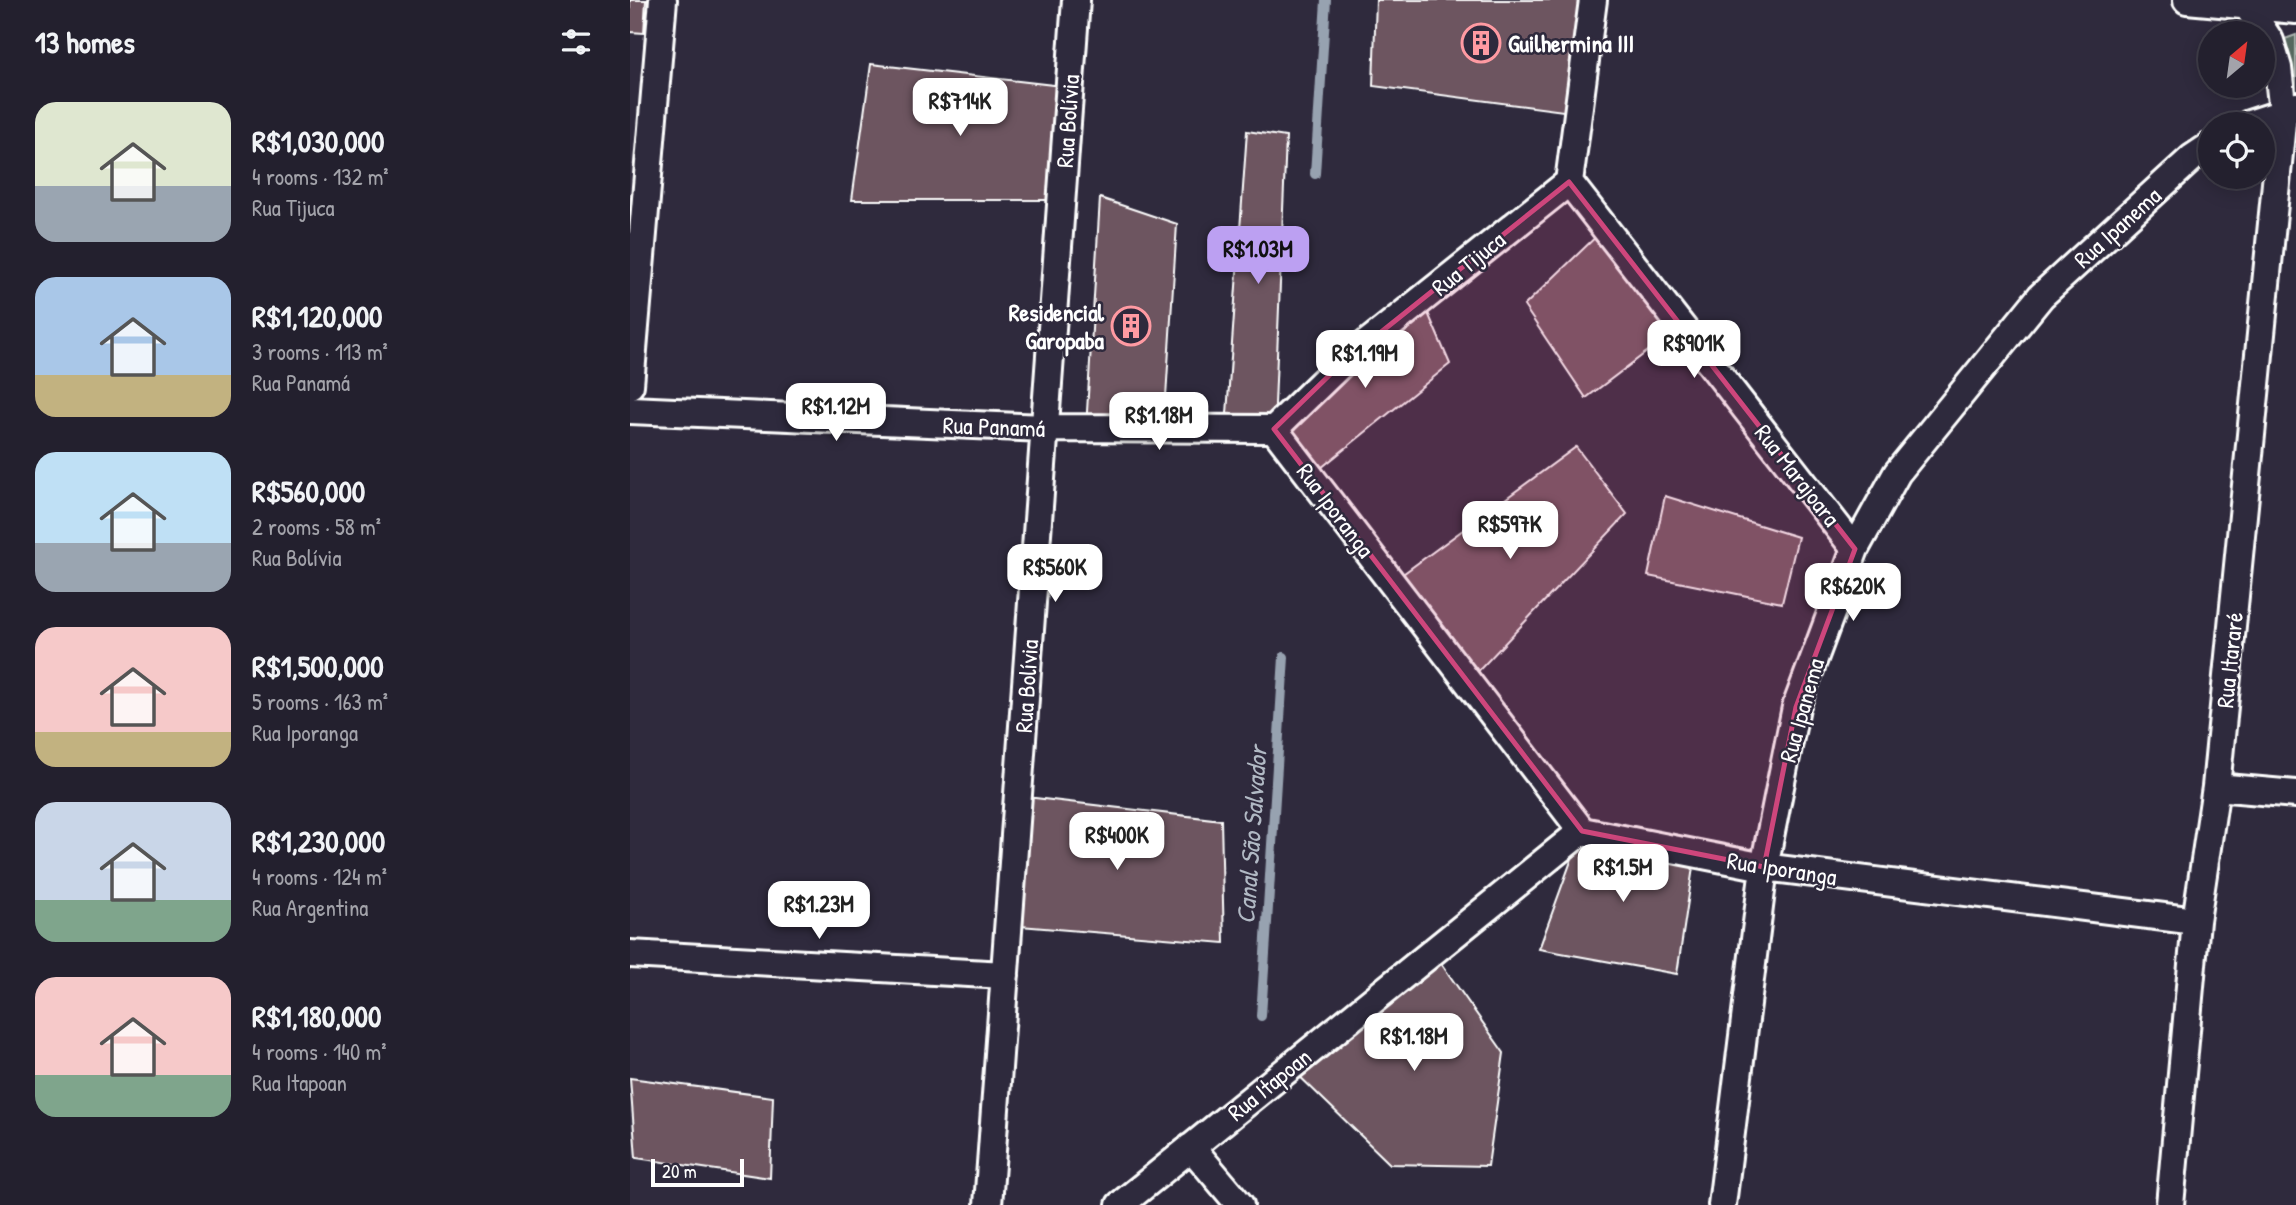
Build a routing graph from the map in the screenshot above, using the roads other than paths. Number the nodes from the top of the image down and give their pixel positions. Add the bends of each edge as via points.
1 (663, 0) edge
2 (1076, 0) edge
3 (1592, 0) edge
4 (2187, 0) edge
5 (2248, 7) junction
6 (2296, 10) edge
7 (2290, 109) edge
8 (2198, 154) edge
9 (1569, 182) junction
10 (630, 385) edge
11 (630, 410) edge
12 (1045, 429) junction
13 (1274, 429) junction
14 (1855, 549) junction
15 (2216, 787) junction
16 (2296, 794) edge
17 (1582, 831) junction
18 (1764, 867) junction
19 (2196, 921) junction
20 (630, 954) edge
21 (1005, 975) junction
22 (1191, 1147) junction
23 (988, 1205) edge
24 (1120, 1205) edge
25 (1240, 1205) edge
26 (1722, 1205) edge
27 (2170, 1205) edge

1 - 10 street
2 - 12 street, Rua Bolívia
3 - 9 street
4 - 5 street
5 - 6 street
5 - 7 street, Rua Itararé via 2270,41
7 - 15 street, Rua Itararé
8 - 14 street, Rua Ipanema via 2041,296 1897,473
9 - 13 street, Rua Tijuca via 1341,364
9 - 14 street, Rua Marajoara
11 - 12 street, Rua Panamá
12 - 13 street, Rua Panamá
12 - 21 street, Rua Bolívia
13 - 17 street, Rua Iporanga
14 - 18 street, Rua Ipanema via 1796,707
15 - 16 street
15 - 19 street, Rua Itararé
17 - 18 street, Rua Iporanga
17 - 22 street, Rua Itapoan
18 - 19 street, Rua Iporanga
18 - 26 street, Rua Ipanema
19 - 27 street, Rua Itararé
20 - 21 street
21 - 23 street, Rua Bolívia
22 - 24 street, Rua Itapoan
22 - 25 street

